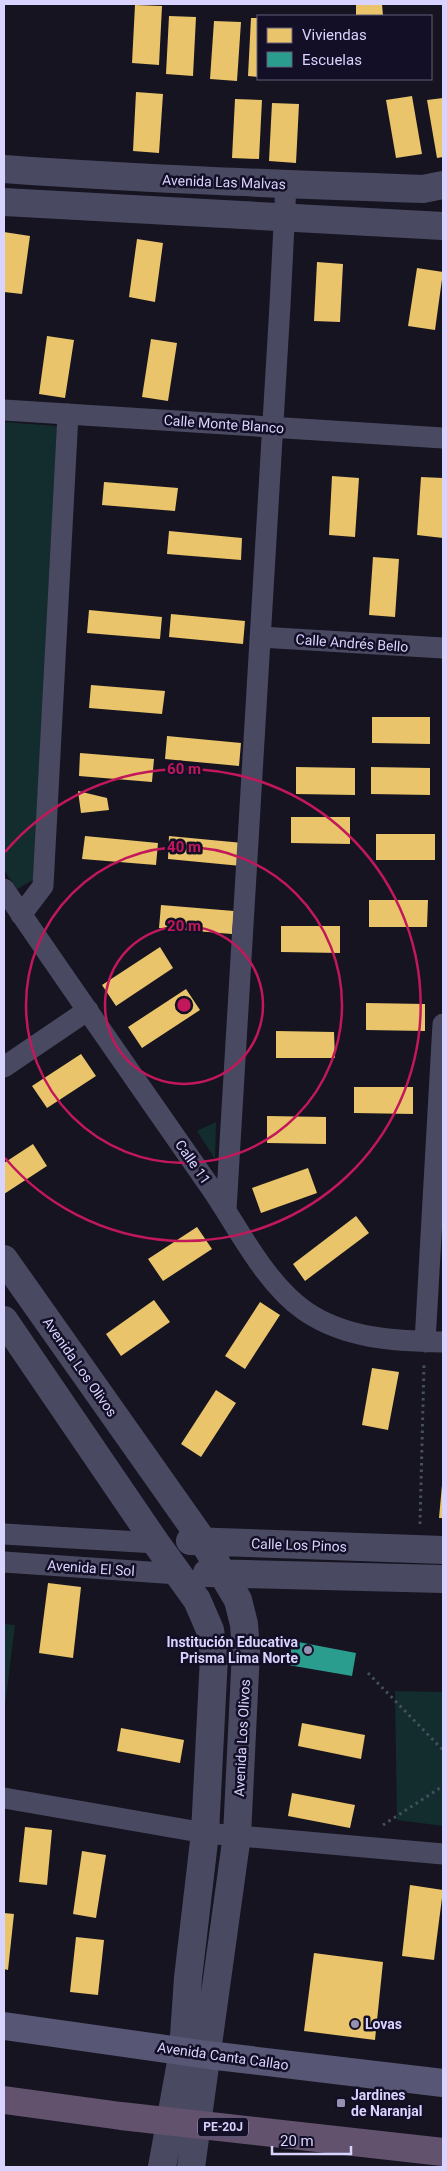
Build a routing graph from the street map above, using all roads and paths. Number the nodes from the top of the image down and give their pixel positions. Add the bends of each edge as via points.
1 (4, 169) edge
2 (286, 185) junction
3 (443, 185) edge
4 (4, 202) edge
5 (284, 218) junction
6 (443, 226) edge
7 (4, 410) edge
8 (68, 414) junction
9 (272, 427) junction
10 (443, 438) edge
11 (260, 637) junction
12 (443, 648) edge
13 (4, 889) edge
14 (21, 915) junction
15 (88, 1010) junction
16 (443, 1024) edge
17 (4, 1067) edge
18 (440, 1127) edge
19 (226, 1210) junction
20 (4, 1259) edge
21 (4, 1320) edge
22 (434, 1342) edge
23 (4, 1534) edge
24 (203, 1541) junction
25 (156, 1543) junction
26 (431, 1550) edge
27 (4, 1562) edge
28 (222, 1572) junction
29 (178, 1574) junction
30 (443, 1579) edge
31 (368, 1674) dead end
32 (443, 1750) edge
33 (443, 1786) edge
34 (4, 1798) edge
35 (205, 1833) junction
36 (237, 1835) junction
37 (351, 1845) junction
38 (443, 1854) edge
39 (4, 2026) edge
40 (196, 2053) junction
41 (443, 2083) edge
42 (4, 2100) edge
43 (169, 2121) junction
44 (197, 2124) junction
45 (443, 2152) edge
46 (162, 2167) edge
47 (191, 2167) edge

1 - 2 street, Avenida Las Malvas
2 - 3 street, Avenida Las Malvas via 423,188
2 - 5 street
4 - 5 street
5 - 6 street
5 - 9 street
7 - 8 street, Calle Monte Blanco
8 - 9 street, Calle Monte Blanco
8 - 14 street via 43,886
9 - 10 street, Calle Monte Blanco
9 - 11 street
11 - 12 street, Calle Andrés Bello
11 - 19 street
13 - 14 street, Calle 11
14 - 15 street, Calle 11
15 - 17 street
15 - 19 street, Calle 11
16 - 18 street
18 - 22 street
19 - 22 street, Calle 11 via 286,1297 306,1312 364,1337
20 - 24 street, Avenida Los Olivos
21 - 25 street, Avenida Los Olivos
22 - 26 path
23 - 25 street, Avenida El Sol
24 - 25 street, Calle Los Pinos
24 - 26 street, Calle Los Pinos
24 - 28 street, Avenida Los Olivos
25 - 29 street, Avenida Los Olivos
27 - 29 street, Avenida El Sol
28 - 29 street
28 - 30 street
28 - 36 street, Avenida Los Olivos via 238,1600 246,1652
29 - 35 street, Avenida Los Olivos via 197,1600 210,1630 214,1656
31 - 32 path
33 - 37 path
34 - 35 street
35 - 36 street
35 - 40 street, Avenida Los Olivos via 188,1978
36 - 37 street
36 - 40 street, Avenida Los Olivos
37 - 38 street
39 - 40 main road, Avenida Canta Callao
40 - 41 main road, Avenida Canta Callao
40 - 43 street, Avenida Los Olivos
40 - 44 street, Avenida Los Olivos
42 - 43 highway, PE-20J
43 - 44 highway, PE-20J
43 - 46 street, Avenida Los Olivos
44 - 45 highway, PE-20J
44 - 47 street, Avenida Los Olivos

